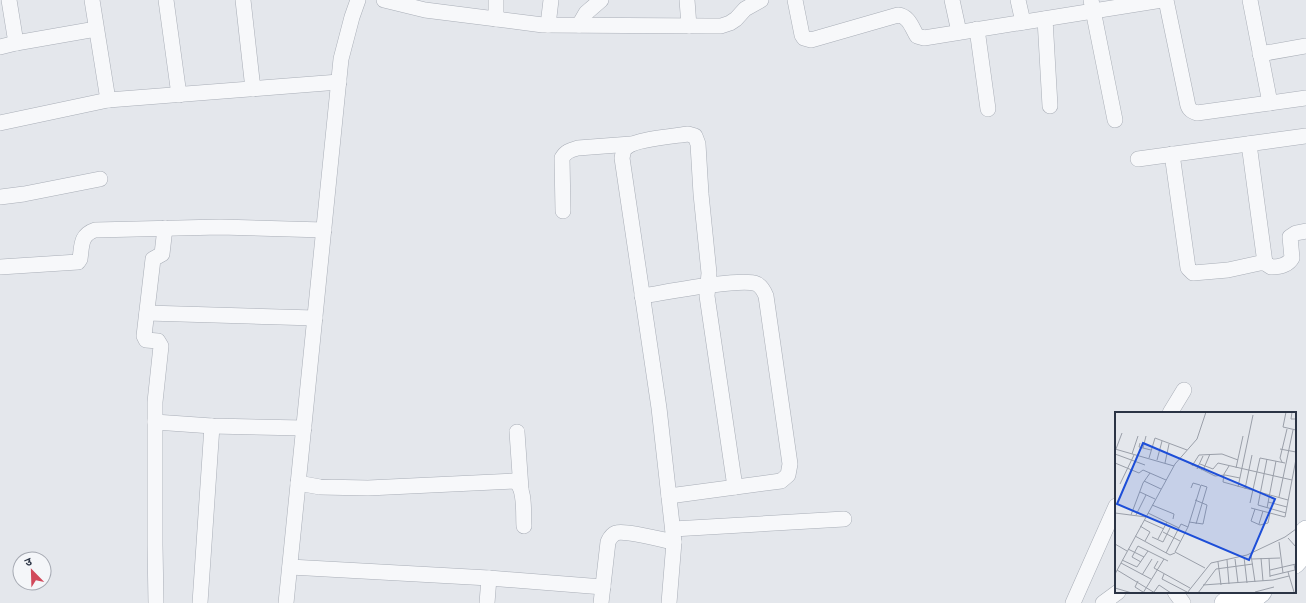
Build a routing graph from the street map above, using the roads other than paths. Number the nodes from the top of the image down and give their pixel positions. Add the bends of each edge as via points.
1 (9, 0) edge
2 (92, 0) edge
3 (166, 0) edge
4 (243, 0) edge
5 (358, 0) edge
6 (384, 0) edge
7 (496, 0) edge
8 (550, 0) edge
9 (601, 0) edge
10 (687, 0) edge
11 (735, 0) edge
12 (761, 0) edge
13 (795, 0) edge
14 (952, 0) edge
15 (1018, 0) edge
16 (1162, 0) edge
17 (1166, 0) edge
18 (1250, 0) edge
19 (1093, 5) edge
20 (496, 19) junction
21 (736, 19) junction
22 (1045, 19) junction
23 (1023, 22) junction
24 (548, 25) junction
25 (579, 25) junction
26 (689, 26) junction
27 (96, 29) junction
28 (977, 30) junction
29 (959, 32) junction
30 (16, 43) junction
31 (1306, 46) edge
32 (0, 47) edge
33 (1260, 54) junction
34 (339, 82) junction
35 (253, 89) junction
36 (179, 95) junction
37 (1306, 98) edge
38 (108, 100) junction
39 (1270, 103) junction
40 (1050, 106) dead end
41 (988, 109) dead end
42 (1115, 120) dead end
43 (0, 123) edge
44 (1306, 136) edge
45 (631, 144) junction
46 (1249, 144) junction
47 (1172, 154) junction
48 (1138, 159) dead end
49 (100, 179) dead end
50 (0, 197) edge
51 (563, 211) dead end
52 (165, 228) junction
53 (324, 230) junction
54 (1306, 231) edge
55 (1265, 263) junction
56 (0, 267) edge
57 (708, 286) junction
58 (642, 296) junction
59 (147, 313) junction
60 (315, 318) junction
61 (1184, 390) dead end
62 (1171, 412) edge
63 (155, 422) junction
64 (212, 426) junction
65 (304, 428) junction
66 (517, 432) dead end
67 (298, 483) junction
68 (735, 487) junction
69 (521, 489) junction
70 (669, 496) junction
71 (1115, 508) edge
72 (844, 519) dead end
73 (524, 526) dead end
74 (1306, 530) edge
75 (673, 535) junction
76 (1296, 540) edge
77 (1306, 552) edge
78 (1296, 563) edge
79 (290, 567) junction
80 (489, 578) junction
81 (603, 587) junction
82 (1117, 593) edge
83 (1176, 593) edge
84 (1253, 597) edge
85 (156, 603) edge
86 (200, 603) edge
87 (286, 603) edge
88 (487, 603) edge
89 (602, 603) edge
90 (669, 603) edge
91 (1073, 603) edge
92 (1103, 603) edge
93 (1183, 603) edge
94 (1224, 603) edge

1 - 30 street
2 - 27 street
3 - 36 street
4 - 35 street
5 - 34 street via 341,59
6 - 20 street via 425,10
7 - 20 street
8 - 24 street
9 - 25 street via 586,13
10 - 26 street
11 - 21 street
12 - 21 street via 744,9
13 - 29 street via 802,35 808,39 815,40 898,15 908,19 920,38
14 - 29 street
15 - 23 street
16 - 19 street
17 - 39 street via 1190,110 1197,113
18 - 33 street
19 - 22 street
19 - 42 street
20 - 24 street
21 - 26 street via 726,25
22 - 23 street
22 - 40 street
23 - 28 street
24 - 25 street
25 - 26 street
27 - 30 street
27 - 38 street
28 - 29 street
28 - 41 street
30 - 32 street
31 - 33 street
33 - 39 street
34 - 35 street
34 - 53 street
35 - 36 street
36 - 38 street
37 - 39 street
38 - 43 street
44 - 46 street
45 - 51 street via 578,148 564,154
45 - 57 street via 688,134 692,134 697,140
45 - 58 street via 624,150 622,158
46 - 47 street
46 - 55 street
47 - 48 street
47 - 55 street via 1189,270 1193,273 1228,270
49 - 50 street
52 - 53 street
52 - 56 street via 95,230 84,237 78,262
52 - 59 street via 162,254 153,259
53 - 60 street
54 - 55 street via 1290,237 1292,258 1289,263 1273,267
57 - 58 street
57 - 68 street via 707,296
57 - 68 street via 749,282 758,285 766,296 790,464 788,475 781,481
58 - 70 street
59 - 60 street
59 - 63 street via 144,339 158,341 161,346
60 - 65 street
61 - 62 street
63 - 64 street
63 - 85 street
64 - 65 street
64 - 86 street
65 - 67 street
66 - 69 street
67 - 69 street via 320,487 368,488 508,481 517,482
67 - 79 street
68 - 70 street
69 - 73 street
70 - 75 street
71 - 91 street
72 - 75 street
74 - 76 main road
75 - 81 street via 615,533 608,542
75 - 90 street
77 - 78 main road
79 - 80 street
79 - 87 street
80 - 81 street
80 - 88 street
81 - 89 street
82 - 92 street
83 - 93 street
84 - 94 main road

